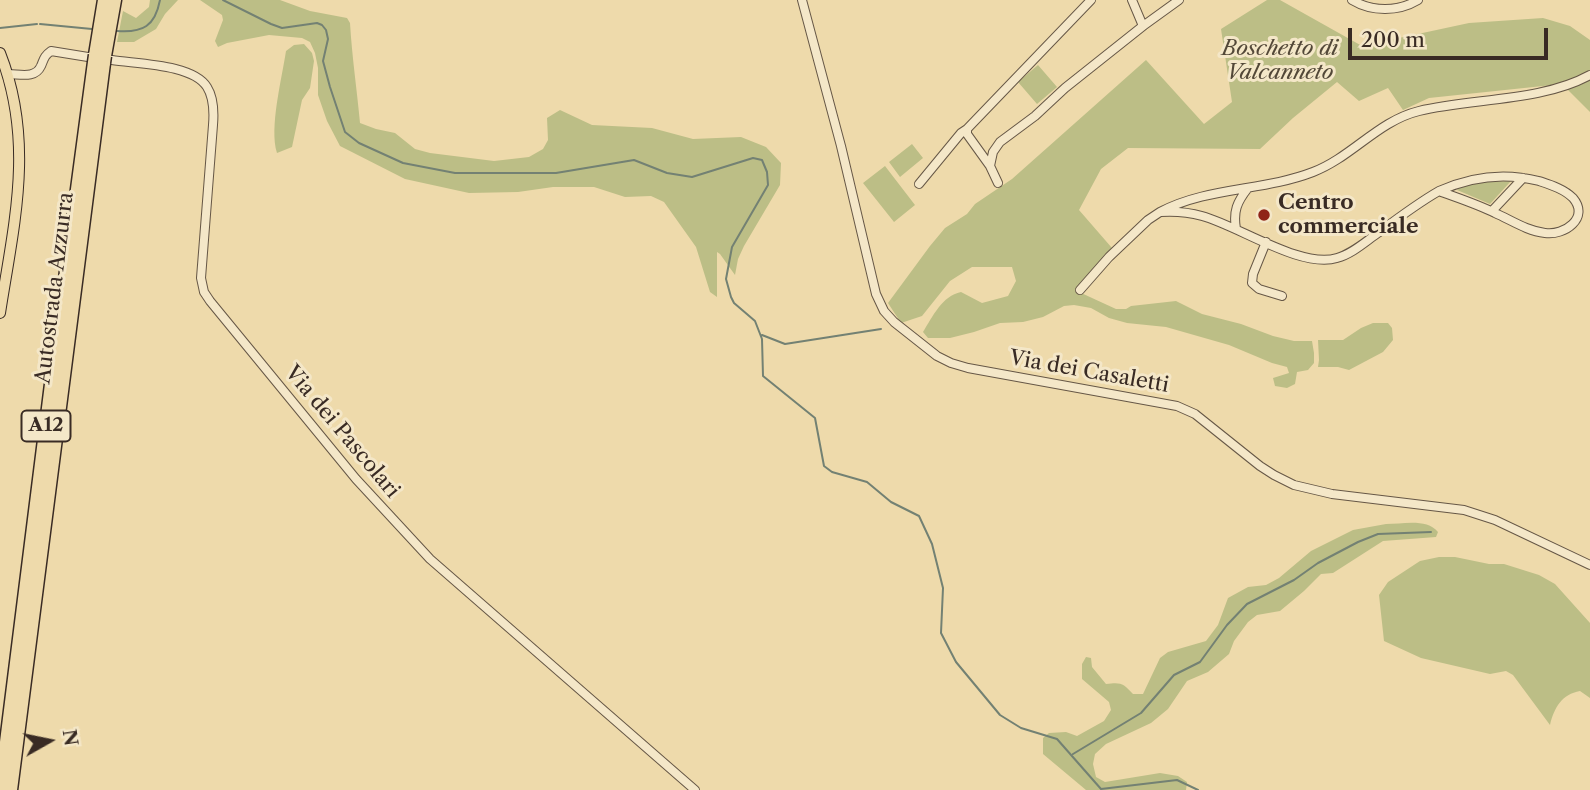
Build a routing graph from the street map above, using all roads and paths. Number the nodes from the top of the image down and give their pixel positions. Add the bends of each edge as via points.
1 (802, 0) edge
2 (1091, 0) edge
3 (1132, 0) edge
4 (1179, 0) edge
5 (1352, 0) edge
6 (1418, 0) edge
7 (109, 4) edge
8 (1143, 26) junction
9 (0, 53) edge
10 (100, 57) junction
11 (8, 74) junction
12 (1590, 75) edge
13 (967, 129) junction
14 (990, 166) junction
15 (1523, 178) junction
16 (998, 183) dead end
17 (919, 184) dead end
18 (1248, 188) junction
19 (1439, 191) junction
20 (1492, 211) junction
21 (1160, 212) junction
22 (1236, 229) junction
23 (1266, 242) junction
24 (1080, 290) dead end
25 (1282, 296) dead end
26 (0, 313) edge
27 (1590, 565) edge
28 (0, 790) edge
29 (10, 790) edge
30 (695, 790) edge

1 - 27 street, Via dei Casaletti via 876,294 890,319 933,353 968,368 1177,406 1294,485 1479,513
2 - 13 street
3 - 8 street
4 - 8 street
5 - 6 street via 1378,9 1403,7
7 - 10 highway, Autostrada Azzurra / A12
8 - 14 street via 1003,139
9 - 11 main road
10 - 11 street, Via dei Pascolari via 51,51 36,73
10 - 28 highway, Autostrada Azzurra / A12 via 52,376
10 - 29 highway, Autostrada Azzurra / A12
10 - 30 street, Via dei Pascolari via 184,71 209,89 214,125 201,281 209,301 356,479 430,559
11 - 26 main road via 20,167
12 - 18 street via 1542,91 1412,113 1321,169
13 - 14 street
13 - 17 street
14 - 16 street
15 - 19 street via 1482,177
15 - 20 street
15 - 20 street via 1552,185 1571,197 1578,210 1573,225 1560,233 1546,233
18 - 21 street via 1198,197
18 - 22 street via 1235,207
19 - 20 street
19 - 23 street via 1336,258 1306,259
21 - 22 street via 1195,214
21 - 24 street
22 - 23 street
23 - 25 street via 1252,283

